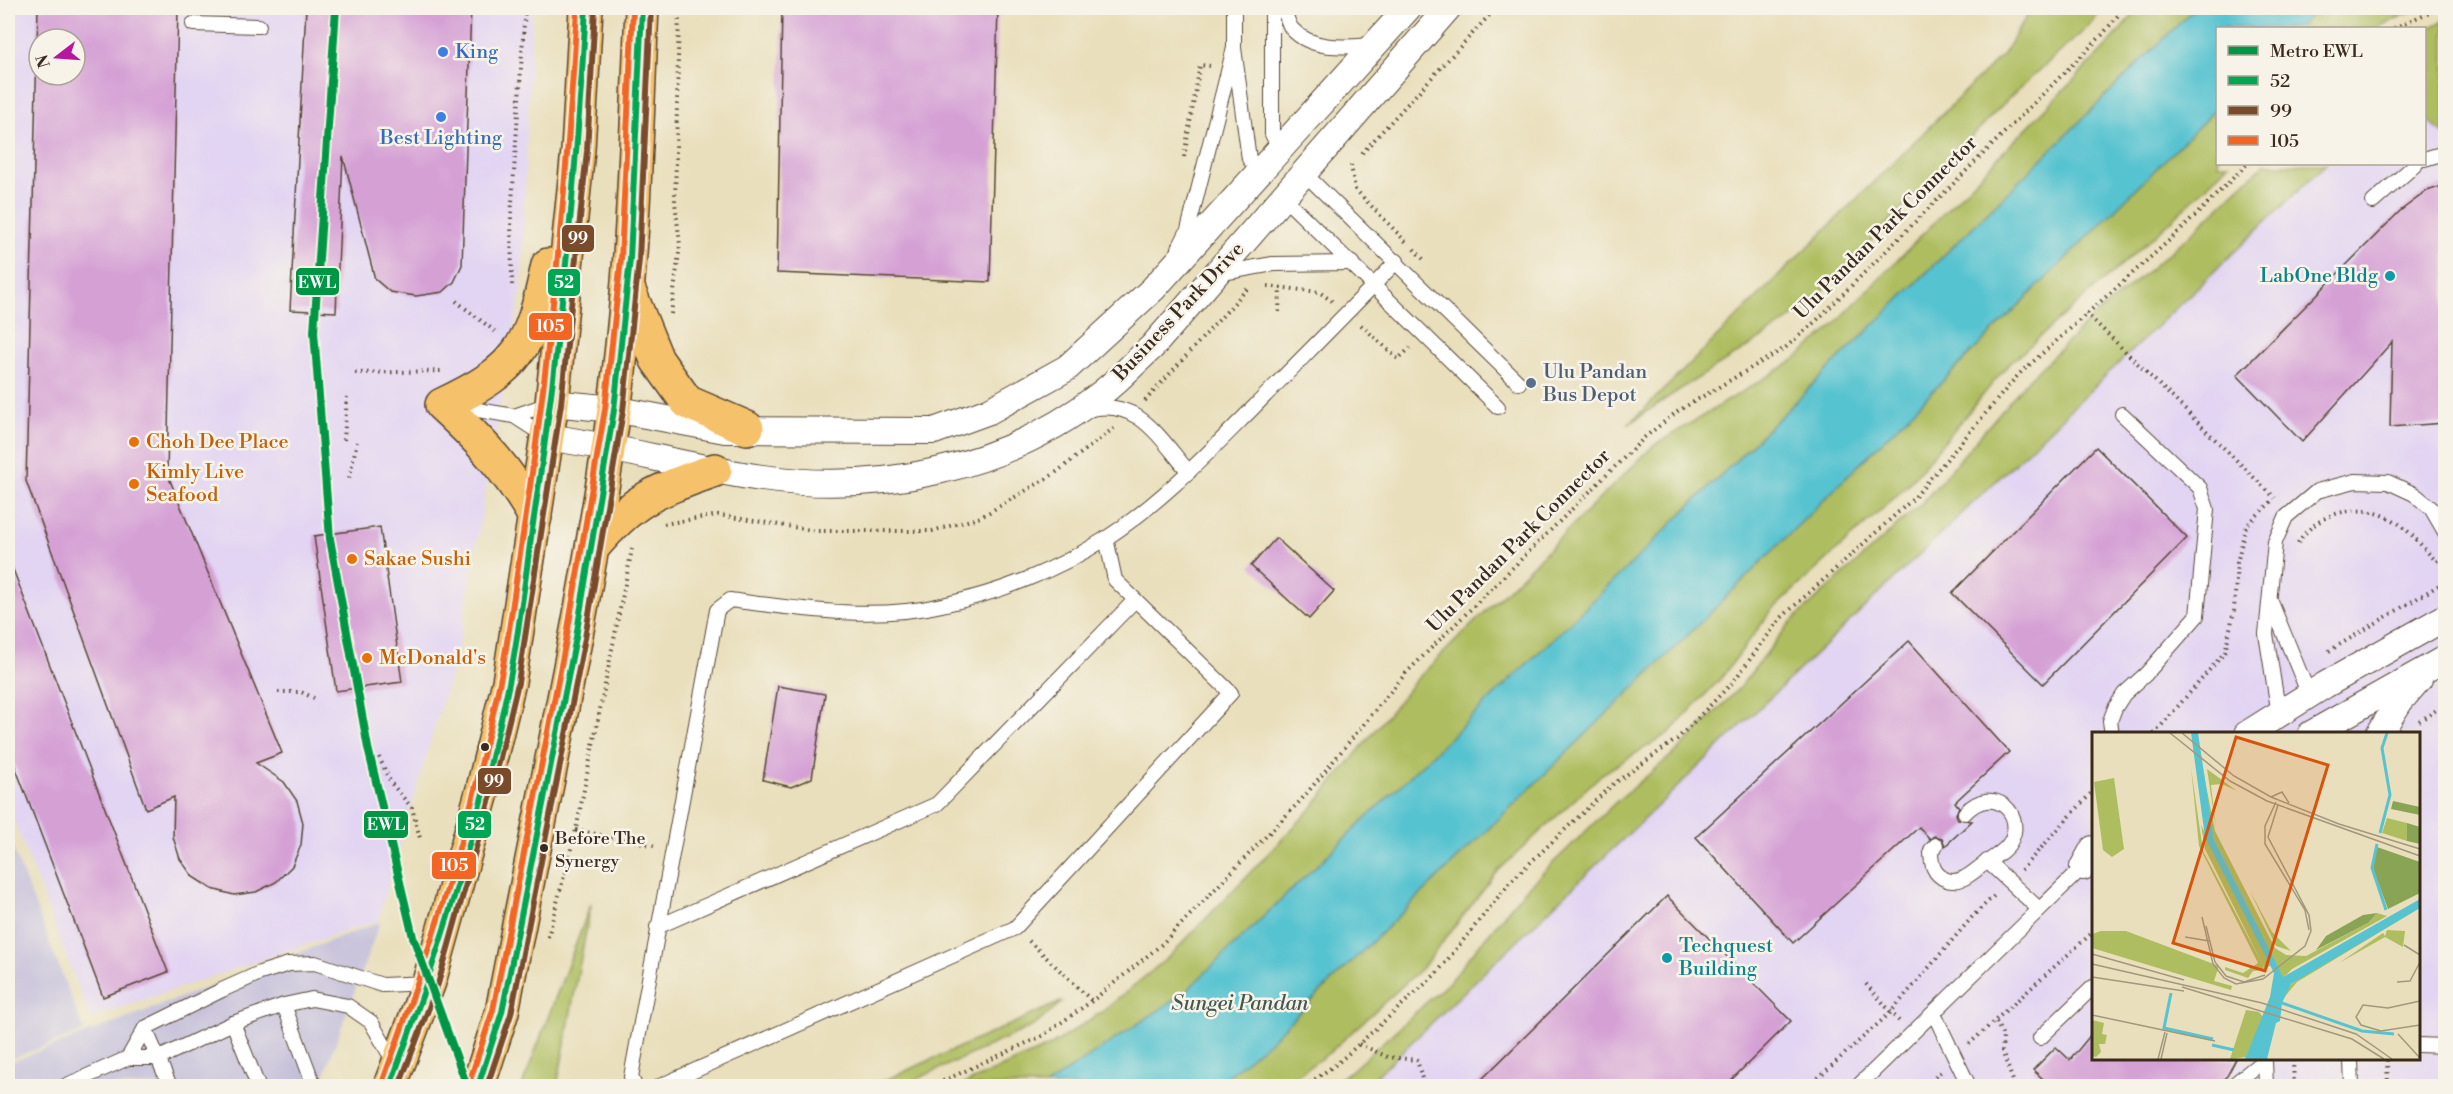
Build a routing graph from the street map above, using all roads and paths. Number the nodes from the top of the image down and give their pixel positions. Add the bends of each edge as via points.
1 (525, 8) edge
2 (586, 8) edge
3 (642, 8) edge
4 (679, 8) edge
5 (1234, 8) edge
6 (1272, 8) edge
7 (1283, 8) edge
8 (1408, 8) edge
9 (1448, 8) edge
10 (1496, 8) edge
11 (2124, 8) edge
12 (2438, 8) edge
13 (193, 24) dead end
14 (259, 26) dead end
15 (2396, 27) edge
16 (1375, 45) junction
17 (1234, 48) junction
18 (1229, 67) junction
19 (578, 150) junction
20 (1280, 150) junction
21 (1362, 153) dead end
22 (2426, 158) edge
23 (2445, 158) edge
24 (1184, 162) dead end
25 (1351, 165) dead end
26 (2246, 165) edge
27 (2415, 165) edge
28 (1261, 171) junction
29 (1304, 173) junction
30 (1283, 197) junction
31 (2373, 202) dead end
32 (1397, 261) junction
33 (1352, 263) junction
34 (1428, 264) dead end
35 (1216, 274) junction
36 (1164, 277) junction
37 (1264, 285) dead end
38 (627, 286) junction
39 (1373, 286) junction
40 (1250, 287) dead end
41 (1280, 287) junction
42 (512, 294) dead end
43 (456, 301) dead end
44 (1279, 312) dead end
45 (1347, 312) junction
46 (2086, 313) junction
47 (671, 322) dead end
48 (499, 334) dead end
49 (1423, 335) junction
50 (442, 371) dead end
51 (355, 373) dead end
52 (1519, 383) dead end
53 (347, 397) dead end
54 (552, 403) junction
55 (442, 405) junction
56 (1498, 407) dead end
57 (614, 409) junction
58 (1134, 413) junction
59 (1072, 414) junction
60 (2122, 414) dead end
61 (514, 416) junction
62 (747, 428) junction
63 (547, 437) junction
64 (344, 440) dead end
65 (357, 442) dead end
66 (608, 446) junction
67 (715, 470) junction
68 (1189, 472) junction
69 (349, 478) dead end
70 (2275, 498) dead end
71 (535, 517) junction
72 (2442, 520) edge
73 (660, 525) dead end
74 (2445, 534) edge
75 (1106, 538) junction
76 (633, 542) dead end
77 (593, 547) junction
78 (2294, 549) dead end
79 (2445, 555) edge
80 (2445, 581) edge
81 (1135, 600) junction
82 (2270, 600) junction
83 (2445, 616) edge
84 (2323, 654) dead end
85 (2438, 663) edge
86 (278, 692) dead end
87 (2309, 695) junction
88 (314, 698) dead end
89 (2445, 704) edge
90 (2416, 723) dead end
91 (2282, 724) edge
92 (2112, 732) edge
93 (2254, 732) edge
94 (2318, 732) edge
95 (2380, 732) edge
96 (379, 757) dead end
97 (2092, 792) edge
98 (1965, 813) dead end
99 (576, 830) junction
100 (420, 838) dead end
101 (1936, 845) dead end
102 (672, 849) junction
103 (2090, 860) edge
104 (1987, 861) junction
105 (2008, 883) junction
106 (2039, 909) junction
107 (657, 927) junction
108 (1015, 928) junction
109 (2092, 933) edge
110 (545, 945) dead end
111 (429, 982) junction
112 (1866, 984) dead end
113 (2092, 988) edge
114 (1092, 1001) junction
115 (1883, 1002) dead end
116 (284, 1005) junction
117 (1934, 1014) junction
118 (1996, 1022) junction
119 (233, 1023) junction
120 (145, 1029) junction
121 (2040, 1038) dead end
122 (1359, 1044) junction
123 (2420, 1045) edge
124 (2443, 1046) dead end
125 (1954, 1056) junction
126 (128, 1058) junction
127 (159, 1058) junction
128 (2262, 1061) edge
129 (2264, 1061) edge
130 (2293, 1061) edge
131 (2351, 1061) edge
132 (2387, 1061) edge
133 (394, 1077) edge
134 (65, 1086) edge
135 (170, 1086) edge
136 (258, 1086) edge
137 (314, 1086) edge
138 (478, 1086) edge
139 (635, 1086) edge
140 (660, 1086) edge
141 (932, 1086) edge
142 (1305, 1086) edge
143 (1435, 1086) edge
144 (1809, 1086) edge
145 (1858, 1086) edge
146 (1927, 1086) edge
147 (1969, 1086) edge
148 (2015, 1086) edge
149 (2232, 1086) edge
150 (2266, 1086) edge
151 (2294, 1086) edge
152 (2352, 1086) edge
153 (2388, 1086) edge

1 - 42 path via 511,217
2 - 19 main road
3 - 38 main road
4 - 47 path via 675,202 680,246
5 - 17 lane
6 - 20 lane via 1272,134
7 - 16 lane via 1292,29 1316,44
8 - 16 street, Business Park Drive
9 - 29 street, Business Park Drive
10 - 21 path
11 - 114 path, Ulu Pandan Park Connector via 2102,35 1817,320 1785,348 1678,411 1645,437 1406,673 1302,799 1162,944
12 - 15 path
13 - 14 lane
16 - 20 street, Business Park Drive
17 - 18 lane
17 - 28 lane via 1249,159
18 - 24 path via 1200,65
18 - 36 lane via 1188,230
19 - 54 main road
19 - 55 main road via 531,333 515,359 498,373
20 - 28 street, Business Park Drive
22 - 23 lane via 2441,154
25 - 34 path via 1355,189
26 - 46 path via 2181,230
27 - 31 lane
28 - 36 street, Business Park Drive
29 - 30 street, Business Park Drive
29 - 32 lane
30 - 33 lane
30 - 35 street, Business Park Drive
32 - 39 lane
32 - 52 lane
33 - 35 lane via 1273,264
33 - 39 lane
35 - 59 street, Business Park Drive via 1152,347 1099,396
36 - 62 street, Business Park Drive via 1067,368 989,411 934,431
37 - 41 path
38 - 57 main road
38 - 62 main road via 657,360 687,402
39 - 45 lane
39 - 49 lane
40 - 58 path
41 - 44 path
41 - 45 path via 1319,292
43 - 48 path
45 - 49 path via 1398,360
45 - 68 lane
46 - 70 path
46 - 122 path via 2018,375 1914,498 1780,619 1732,682 1677,739 1612,785 1512,880 1436,974
49 - 56 lane
50 - 51 path
53 - 64 path
54 - 57 street, Business Park Drive
54 - 61 lane, Business Park Drive
54 - 63 main road
55 - 61 lane, Business Park Drive
55 - 71 main road via 488,448 513,479
57 - 62 street, Business Park Drive via 726,430
57 - 66 main road
58 - 59 lane via 1101,406
58 - 68 lane
58 - 73 path via 1054,474 981,516 932,531 817,531 718,515
59 - 67 street, Business Park Drive via 1020,445 967,464 873,482 764,478
60 - 92 lane via 2200,488 2207,509 2197,616 2124,694 2110,722
61 - 63 lane, Business Park Drive
63 - 66 street, Business Park Drive
63 - 71 main road
65 - 69 path
66 - 67 street, Business Park Drive
66 - 77 main road
67 - 77 main road via 662,489 633,505
68 - 75 lane
71 - 111 main road via 509,682
72 - 74 lane
72 - 82 lane via 2414,494 2388,482 2355,481 2317,491 2286,517 2275,542
75 - 81 lane via 1115,580
75 - 102 lane via 1004,588 941,606 877,612 800,609 730,600 717,610
76 - 99 path
77 - 138 main road via 502,1012
78 - 79 path via 2310,527 2336,513 2374,511 2402,526 2436,561
80 - 84 path
81 - 107 lane via 937,804
81 - 108 lane via 1231,693
82 - 87 lane
82 - 91 lane via 2266,634
83 - 87 street
85 - 94 street
85 - 95 street via 2400,700
86 - 88 path via 301,692
87 - 91 street
87 - 94 street
89 - 90 path
91 - 93 street
96 - 100 path via 391,783 412,808
97 - 105 path
98 - 104 lane via 1976,802 1986,799 2003,804 2013,817 2015,828 2009,844
99 - 102 path
99 - 110 path
101 - 104 lane via 1931,850 1931,862 1936,873 1949,881 1965,879
102 - 107 lane
103 - 106 lane
104 - 105 lane
105 - 106 lane
105 - 144 path via 1973,916 1890,1013
106 - 117 lane
107 - 139 lane via 631,1077
108 - 114 path
108 - 140 lane
109 - 118 path
111 - 120 lane via 382,985 315,963 289,964 222,990
111 - 133 main road
112 - 115 path
113 - 121 lane
114 - 141 path, Ulu Pandan Park Connector via 1042,1036
116 - 119 lane
116 - 133 lane via 312,999 348,1006 370,1022
116 - 137 lane
117 - 125 lane
117 - 145 lane
118 - 125 path
118 - 148 path
119 - 127 lane
119 - 136 lane
120 - 126 lane
120 - 127 lane
122 - 142 path
122 - 143 path via 1388,1056 1417,1060 1423,1082
123 - 124 lane
125 - 146 path
125 - 147 lane
126 - 127 lane
126 - 134 lane
127 - 135 lane
128 - 149 lane
129 - 150 lane
130 - 151 path
131 - 152 lane
132 - 153 path

